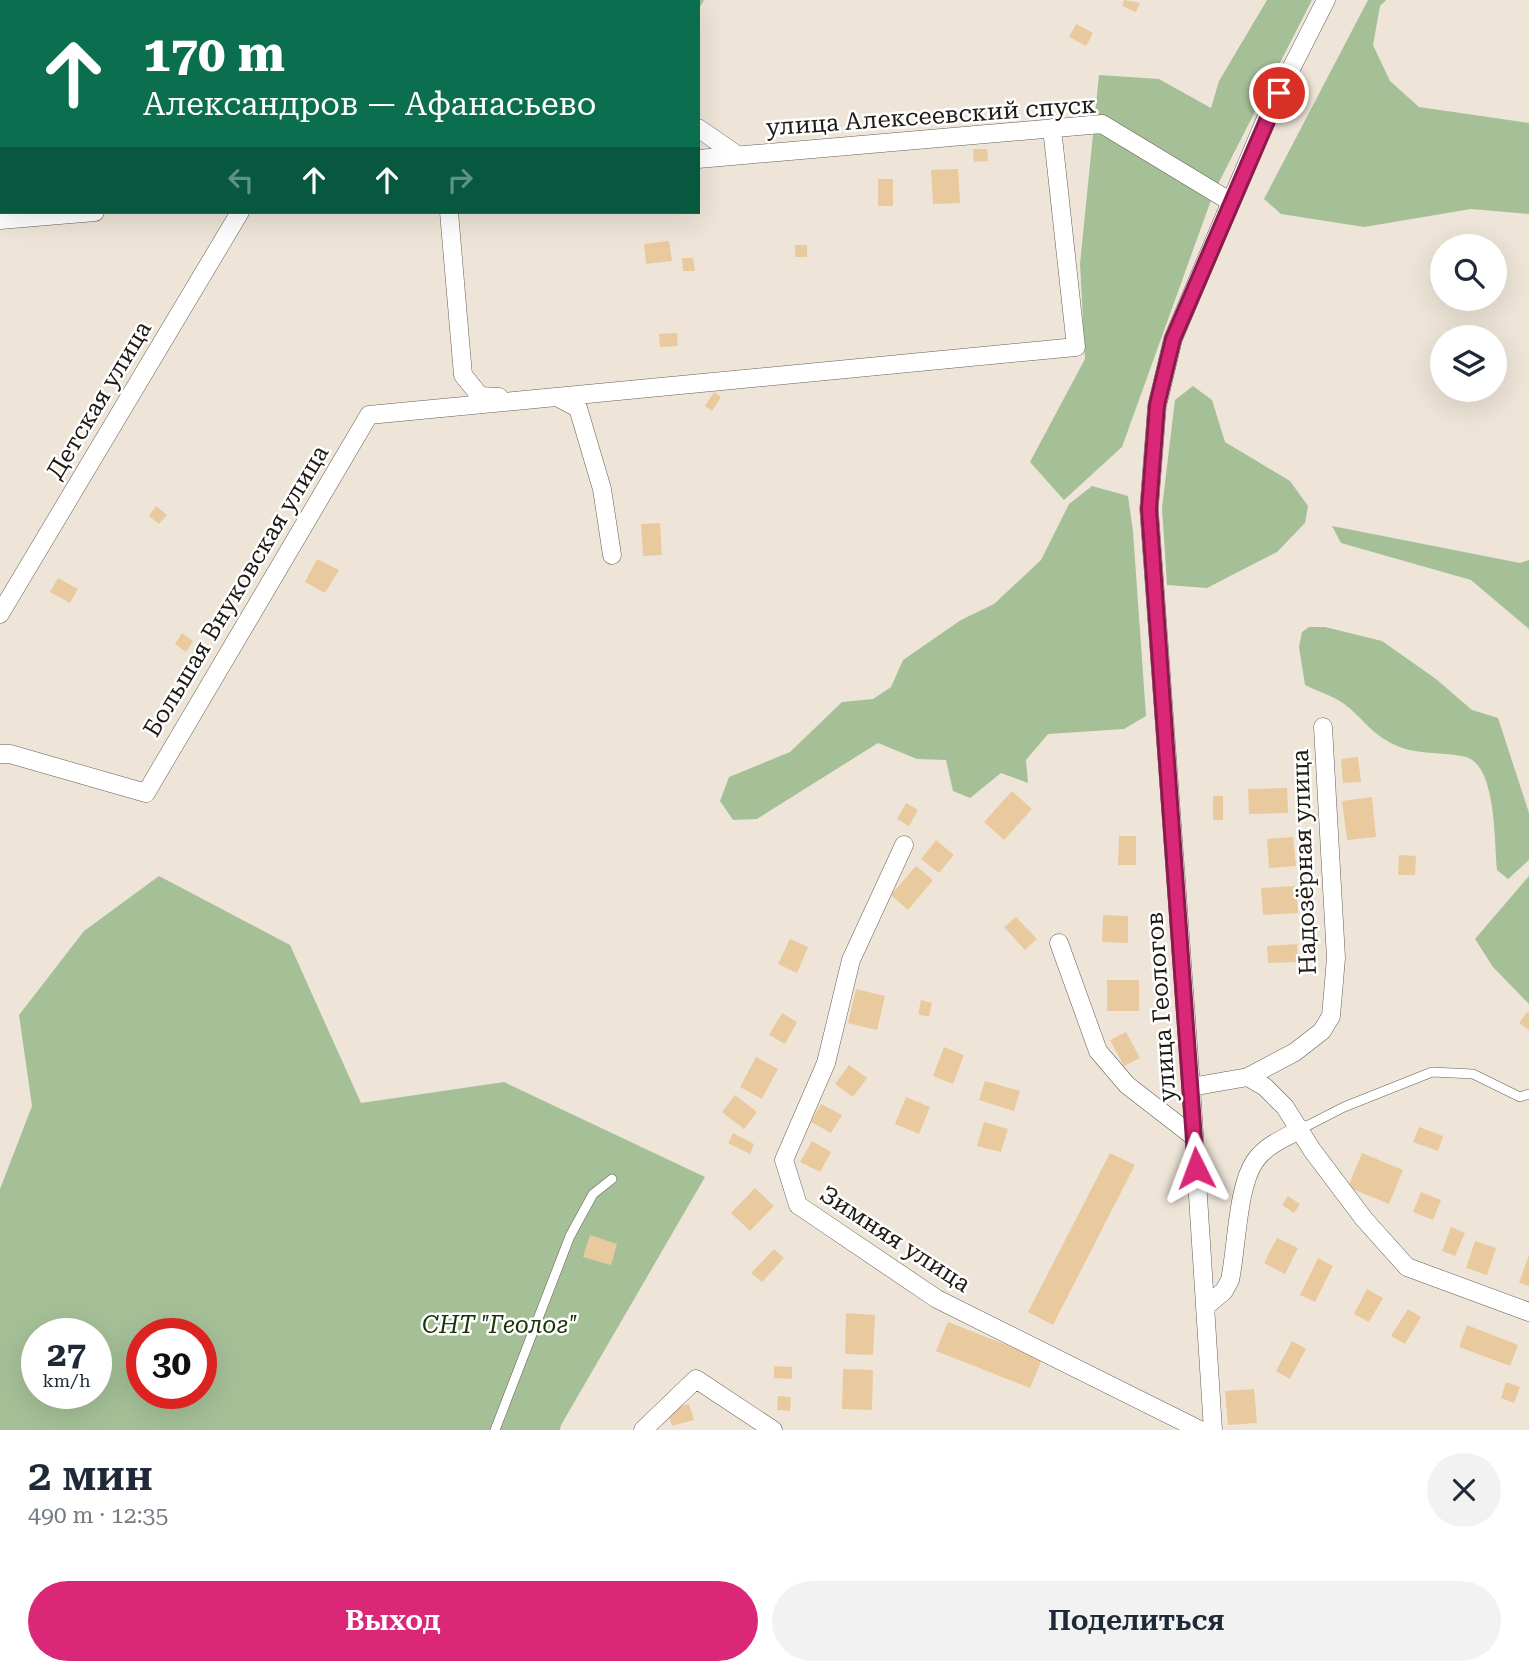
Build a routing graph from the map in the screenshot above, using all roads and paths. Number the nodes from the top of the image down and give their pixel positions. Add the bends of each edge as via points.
1 (1326, 0) edge
2 (1052, 128) junction
3 (700, 129) edge
4 (737, 155) junction
5 (700, 159) edge
6 (1231, 202) junction
7 (71, 214) edge
8 (239, 214) edge
9 (449, 214) edge
10 (0, 220) edge
11 (556, 397) junction
12 (612, 555) dead end
13 (0, 614) edge
14 (1323, 727) dead end
15 (0, 754) edge
16 (904, 845) dead end
17 (1059, 943) dead end
18 (1248, 1077) junction
19 (1191, 1087) junction
20 (1529, 1094) edge
21 (1301, 1129) junction
22 (1195, 1137) junction
23 (612, 1179) dead end
24 (1205, 1307) junction
25 (1529, 1312) edge
26 (772, 1429) edge
27 (495, 1430) edge
28 (643, 1430) edge
29 (1200, 1430) edge
30 (1213, 1430) edge

1 - 6 street, улица Геологов via 1267,116
2 - 4 street, улица Алексеевский спуск
2 - 6 street, улица Алексеевский спуск via 1102,124
2 - 11 street via 1076,347
3 - 4 street
4 - 5 street, улица Алексеевский спуск
6 - 19 street, улица Геологов via 1173,339 1157,405 1149,509
7 - 10 street
8 - 13 street, Детская улица
9 - 11 street via 463,375 480,396 545,392
11 - 12 street via 578,408 602,489
11 - 15 street, Большая Внуковская улица via 369,415 146,793
14 - 18 street, Надозёрная улица via 1336,958 1331,1016 1322,1031 1295,1052
16 - 29 street, Зимняя улица via 851,960 826,1063 784,1160 798,1205 937,1299
17 - 22 street via 1098,1051 1127,1084
18 - 19 street, Надозёрная улица
18 - 21 street via 1265,1087
19 - 22 street, улица Геологов
20 - 21 lane via 1520,1097 1473,1074 1433,1072
21 - 24 street via 1273,1144 1255,1161 1244,1189 1230,1280
21 - 25 street via 1364,1219 1407,1267
22 - 24 street, улица Геологов
23 - 27 lane via 593,1194 570,1236
24 - 30 street, улица Геологов
26 - 28 street via 696,1380

